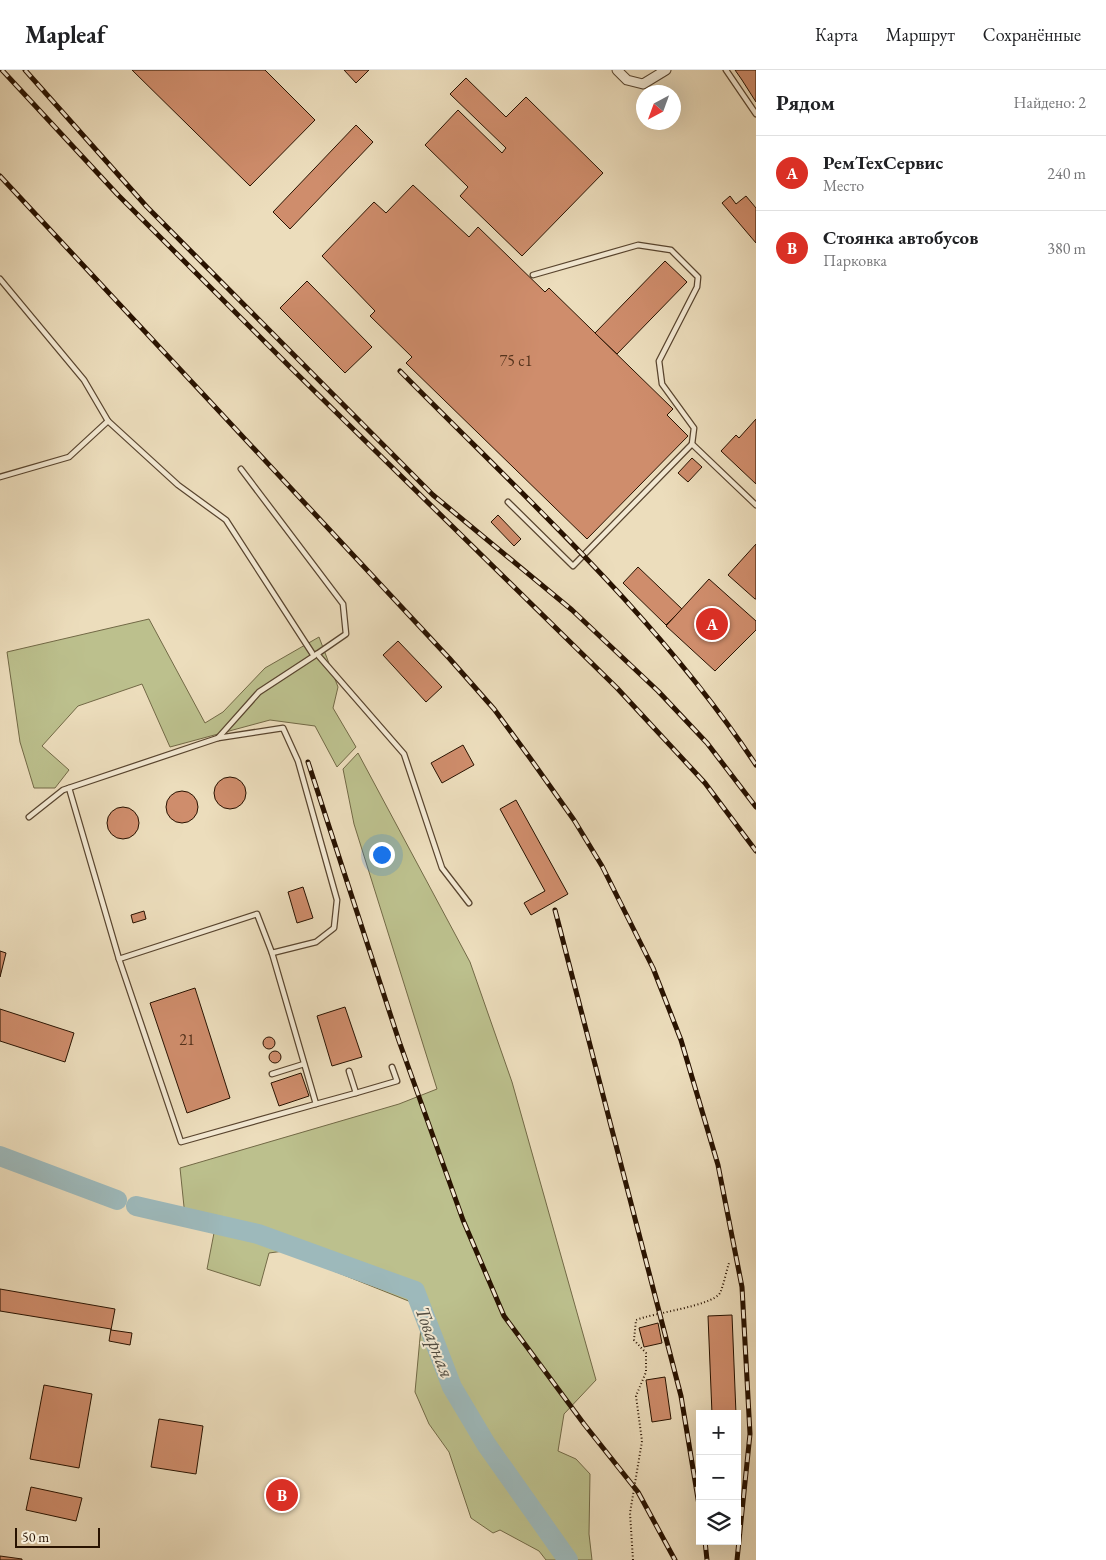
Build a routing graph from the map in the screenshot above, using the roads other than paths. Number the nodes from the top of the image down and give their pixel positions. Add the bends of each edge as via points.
1 (617, 70) edge
2 (666, 70) edge
3 (726, 70) edge
4 (756, 114) edge
5 (532, 275) dead end
6 (0, 279) edge
7 (108, 421) junction
8 (692, 444) junction
9 (241, 469) dead end
10 (0, 477) edge
11 (508, 502) dead end
12 (756, 505) edge
13 (316, 655) junction
14 (218, 738) junction
15 (69, 788) junction
16 (29, 817) dead end
17 (469, 903) dead end
18 (272, 953) junction
19 (119, 959) junction
20 (304, 1064) junction
21 (392, 1067) dead end
22 (349, 1071) dead end
23 (272, 1074) dead end
24 (356, 1093) junction
25 (316, 1104) junction

1 - 2 street via 627,80 643,84
3 - 4 lane
5 - 8 lane via 638,245 671,250 698,277 697,287 658,361 662,384 694,428
6 - 7 lane via 84,380
7 - 10 lane via 69,458
7 - 13 lane via 178,485 226,520
8 - 11 lane via 573,566
8 - 12 lane
9 - 13 lane via 343,604 346,634
13 - 14 lane via 259,692
13 - 17 lane via 404,754 442,868
14 - 15 lane
14 - 18 lane via 283,728 298,761 337,900 334,928 316,942
15 - 16 lane
15 - 19 lane
18 - 19 lane via 258,914
18 - 20 lane
19 - 25 lane via 181,1142
20 - 23 lane
20 - 25 lane
21 - 24 lane via 397,1081
22 - 24 lane
24 - 25 lane

